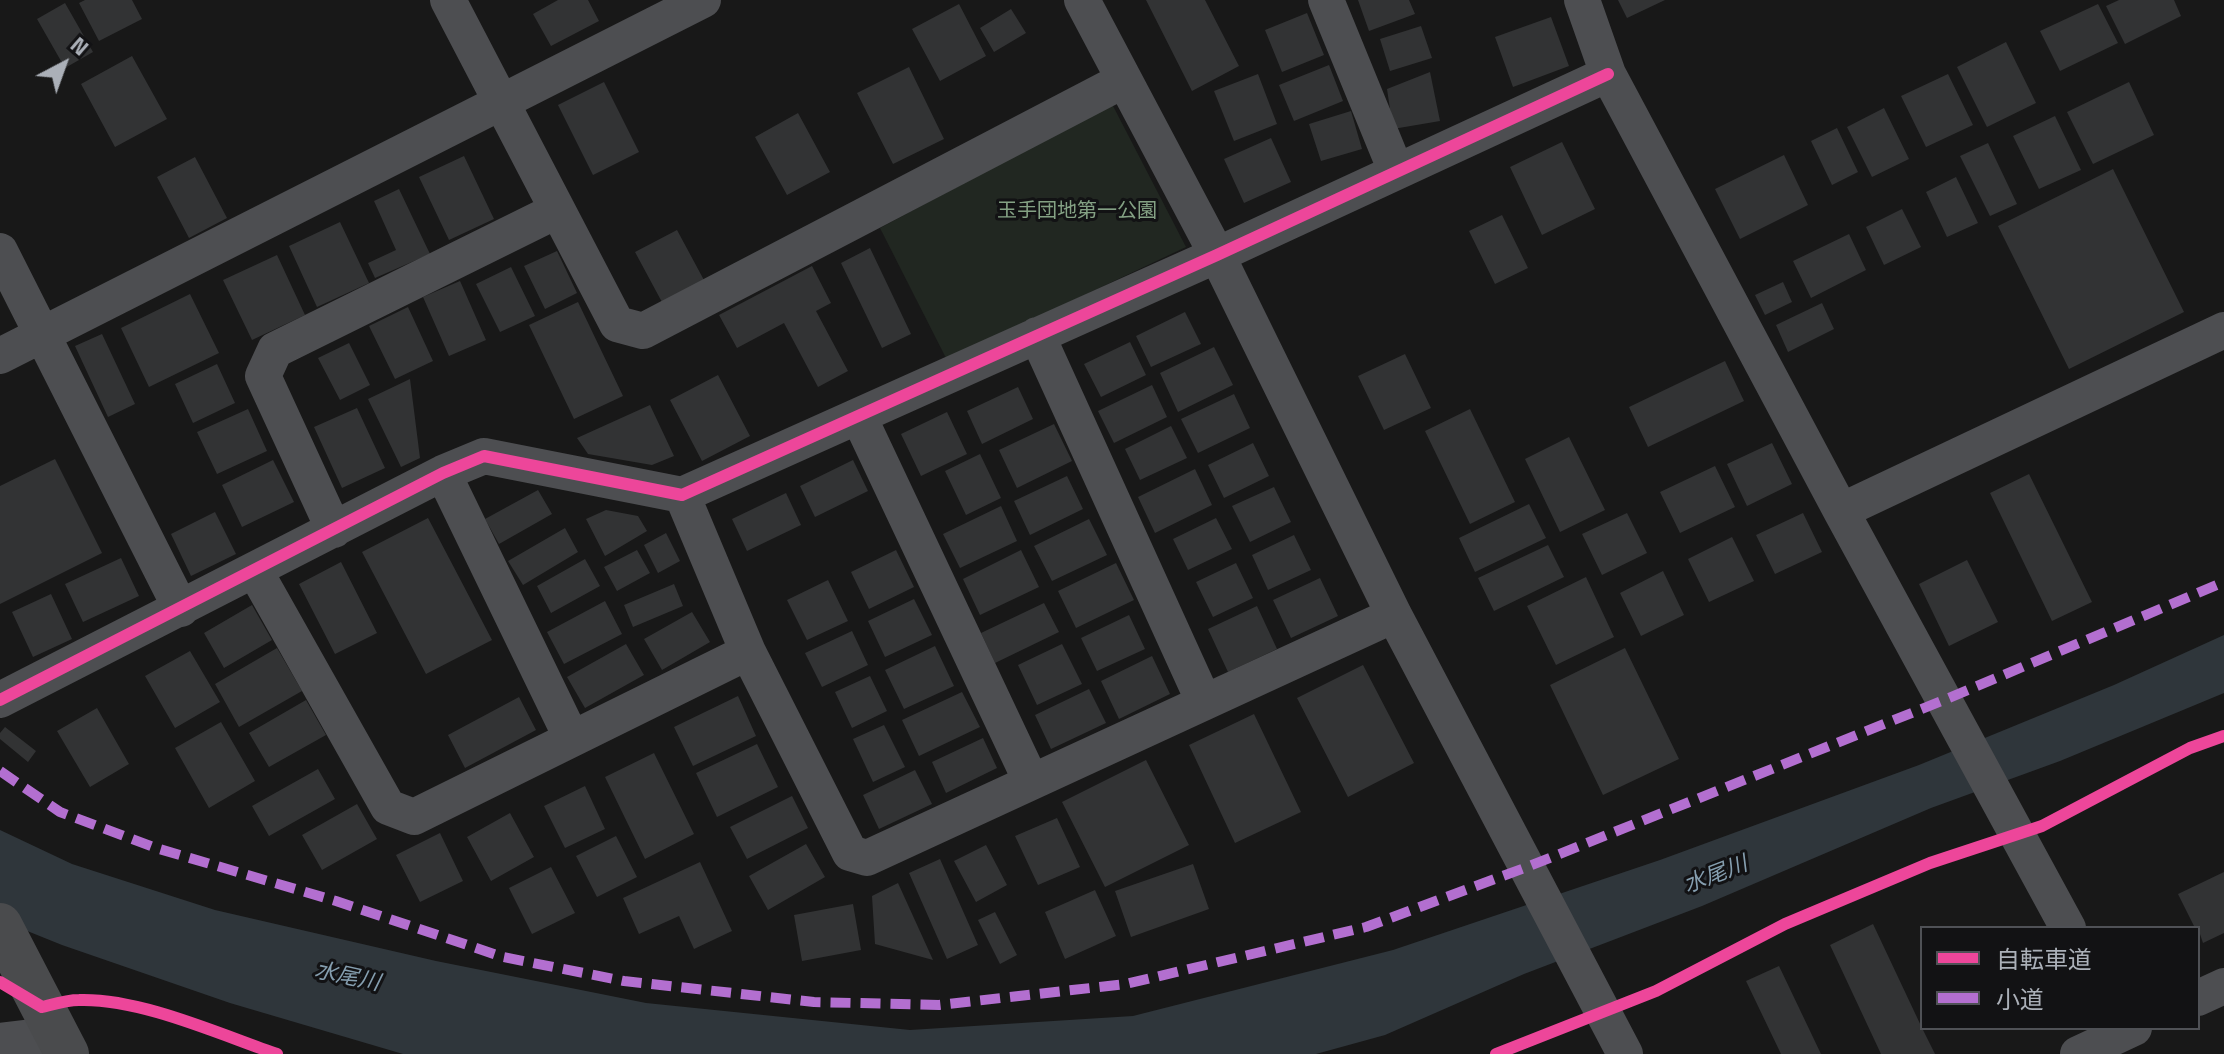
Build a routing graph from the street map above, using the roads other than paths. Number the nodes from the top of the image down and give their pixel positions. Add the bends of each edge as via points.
1 (448, 0) edge
2 (703, 0) edge
3 (1082, 0) edge
4 (1326, 0) edge
5 (1582, 0) edge
6 (1608, 74) junction
7 (1124, 80) junction
8 (500, 100) junction
9 (1396, 171) junction
10 (556, 211) junction
11 (0, 251) edge
12 (1217, 255) junction
13 (2224, 330) edge
14 (44, 334) junction
15 (1037, 335) junction
16 (0, 356) edge
17 (859, 417) junction
18 (443, 473) junction
19 (682, 495) junction
20 (1841, 511) junction
21 (334, 530) junction
22 (255, 571) junction
23 (181, 609) junction
24 (1394, 615) junction
25 (748, 652) junction
26 (0, 700) edge
27 (1204, 702) junction
28 (572, 739) junction
29 (1031, 781) junction
30 (0, 925) edge
31 (2067, 926) edge
32 (2224, 986) edge
33 (2200, 997) edge
34 (2125, 1030) edge
35 (0, 1041) edge
36 (62, 1044) edge
37 (1625, 1054) edge
38 (2078, 1054) edge

1 - 8 street
2 - 8 street
3 - 7 street
4 - 9 street
5 - 6 street
6 - 9 street
6 - 20 street
7 - 10 street via 643,331 617,324
7 - 12 street
8 - 10 street
8 - 14 street
9 - 12 street
10 - 21 street via 275,350 263,376
11 - 14 street
12 - 15 street
12 - 24 street
13 - 20 street
14 - 16 street
14 - 23 street
15 - 17 street
15 - 27 street
17 - 19 street
17 - 29 street
18 - 19 street via 484,456
18 - 21 street
18 - 28 street
19 - 25 street
20 - 31 street
21 - 22 street
22 - 23 street
22 - 28 street via 388,807 414,817
23 - 26 street
24 - 27 street
24 - 37 street
25 - 28 street
25 - 29 street via 850,853 867,858
27 - 29 street
30 - 36 main road
32 - 33 street
34 - 38 street
35 - 36 street

